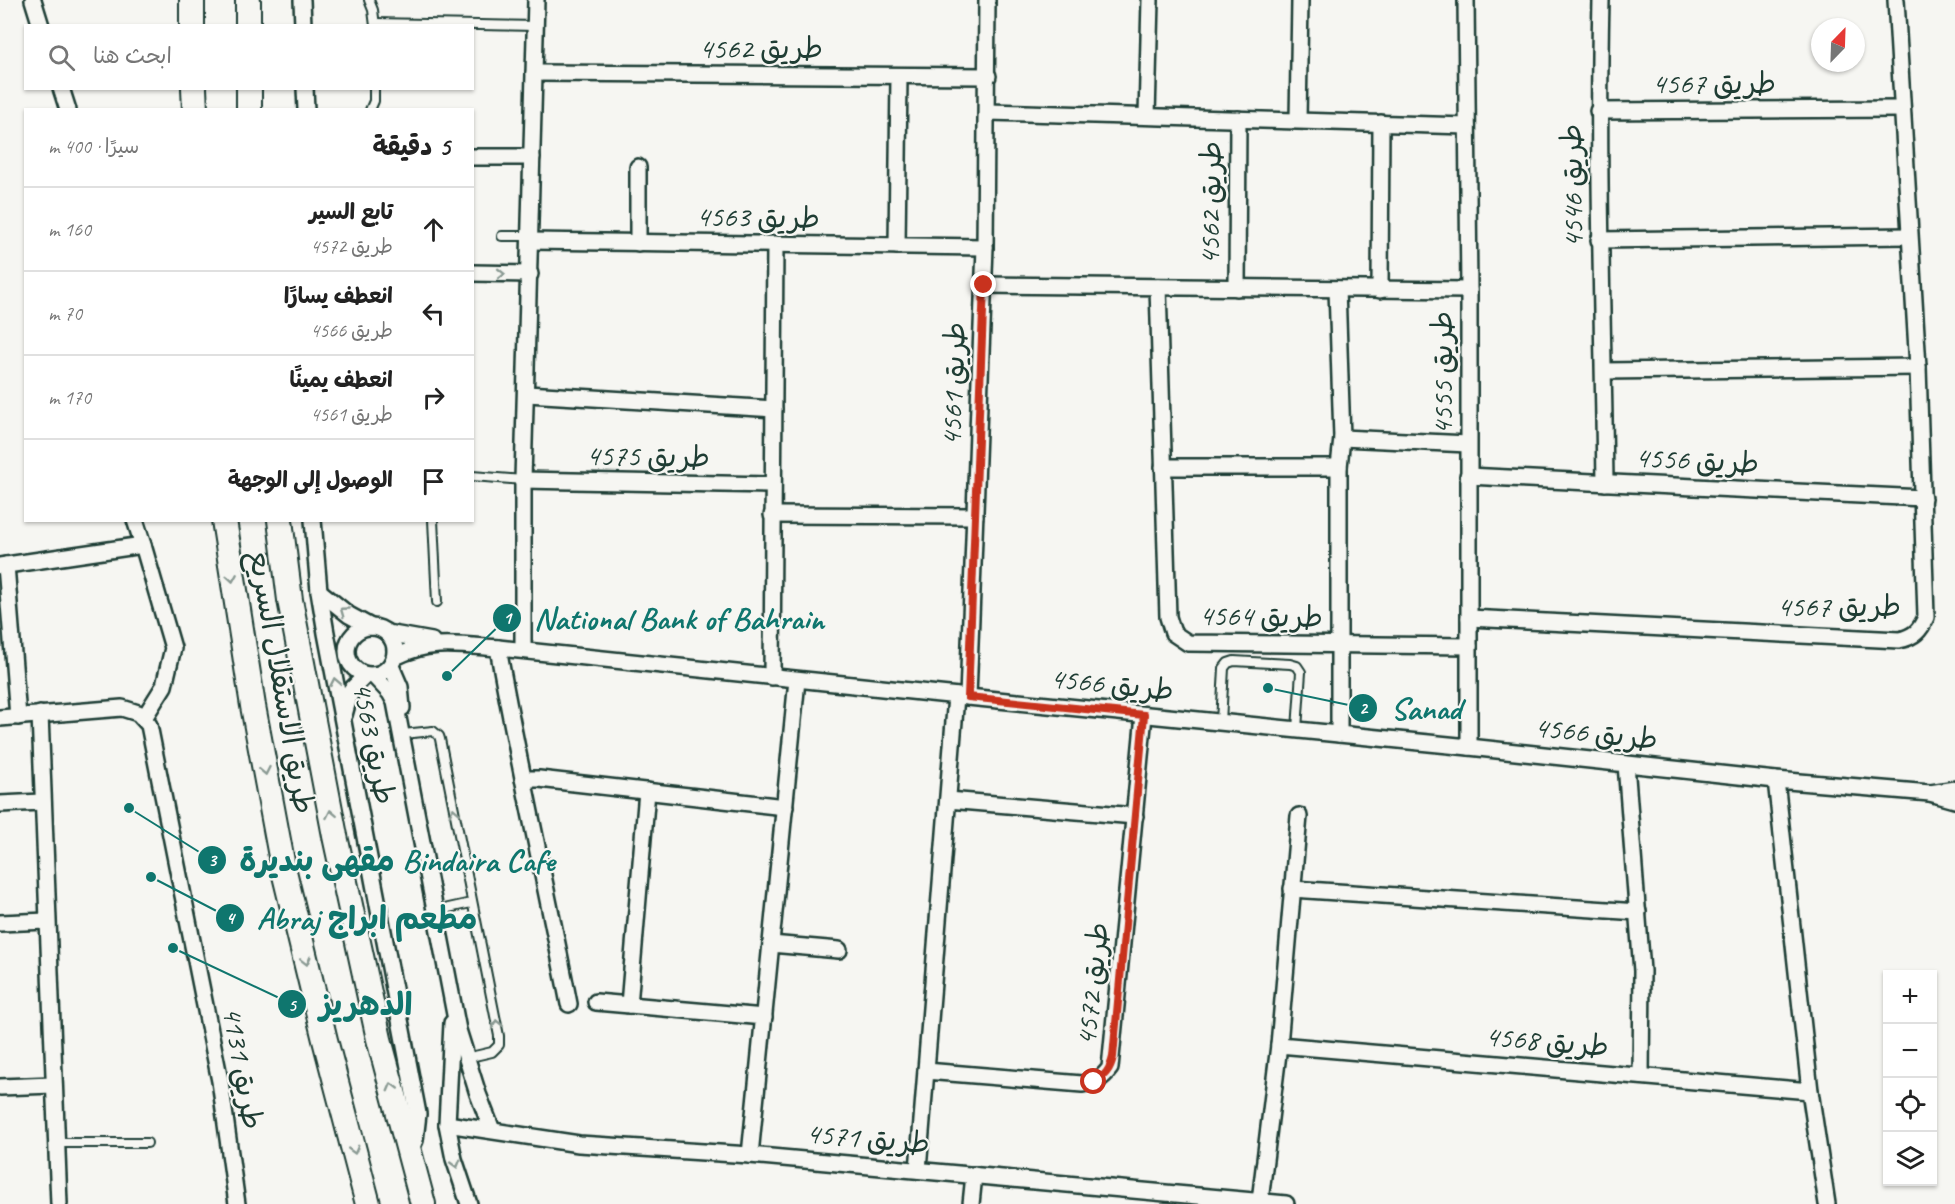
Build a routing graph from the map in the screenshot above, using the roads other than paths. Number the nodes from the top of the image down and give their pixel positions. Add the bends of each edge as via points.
1 (33, 0) edge
2 (192, 0) edge
3 (248, 0) edge
4 (302, 0) edge
5 (369, 0) edge
6 (536, 0) edge
7 (987, 0) edge
8 (1150, 0) edge
9 (1300, 0) edge
10 (1466, 0) edge
11 (1601, 0) edge
12 (1896, 0) edge
13 (40, 24) edge
14 (192, 24) edge
15 (248, 24) edge
16 (303, 24) edge
17 (375, 24) edge
18 (474, 25) edge
19 (536, 26) junction
20 (534, 73) junction
21 (899, 76) junction
22 (988, 76) junction
23 (62, 90) edge
24 (194, 90) edge
25 (249, 90) edge
26 (305, 90) edge
27 (374, 90) edge
28 (67, 108) edge
29 (195, 108) edge
30 (249, 108) edge
31 (306, 108) edge
32 (371, 108) edge
33 (1902, 109) junction
34 (1598, 111) junction
35 (987, 112) junction
36 (1148, 116) junction
37 (1238, 119) junction
38 (1298, 120) junction
39 (1381, 123) junction
40 (1467, 126) junction
41 (474, 157) edge
42 (532, 157) junction
43 (638, 168) dead end
44 (502, 236) dead end
45 (1909, 236) junction
46 (530, 239) junction
47 (1599, 240) junction
48 (638, 243) junction
49 (775, 244) junction
50 (897, 246) junction
51 (985, 247) junction
52 (474, 273) edge
53 (530, 274) junction
54 (984, 285) junction
55 (1158, 287) junction
56 (1237, 288) junction
57 (1337, 289) junction
58 (1380, 290) junction
59 (1469, 290) junction
60 (1918, 367) junction
61 (1604, 371) junction
62 (527, 394) junction
63 (774, 409) junction
64 (1342, 438) junction
65 (1468, 444) junction
66 (1164, 467) junction
67 (1339, 467) junction
68 (474, 476) edge
69 (1468, 476) junction
70 (523, 480) junction
71 (1605, 483) junction
72 (772, 485) junction
73 (1923, 498) junction
74 (772, 515) junction
75 (975, 516) junction
76 (136, 522) edge
77 (224, 522) edge
78 (280, 522) edge
79 (313, 522) edge
80 (433, 522) edge
81 (143, 545) junction
82 (3, 565) edge
83 (319, 591) junction
84 (437, 602) dead end
85 (1469, 618) junction
86 (370, 627) junction
87 (387, 633) junction
88 (444, 644) junction
89 (1339, 644) junction
90 (1469, 646) junction
91 (498, 648) junction
92 (523, 650) junction
93 (393, 661) junction
94 (370, 675) junction
95 (772, 677) junction
96 (797, 680) junction
97 (962, 696) junction
98 (40, 714) junction
99 (1144, 715) junction
100 (18, 717) junction
101 (0, 718) edge
102 (144, 718) junction
103 (1221, 722) junction
104 (343, 723) junction
105 (1297, 729) junction
106 (403, 734) junction
107 (1339, 734) junction
108 (1469, 747) junction
109 (404, 750) junction
110 (1626, 764) junction
111 (522, 779) junction
112 (1776, 780) junction
113 (1955, 789) edge
114 (647, 791) junction
115 (1930, 792) junction
116 (948, 800) junction
117 (1955, 800) edge
118 (42, 802) junction
119 (0, 804) edge
120 (785, 807) junction
121 (1135, 816) junction
122 (1299, 816) dead end
123 (1292, 889) junction
124 (471, 903) junction
125 (435, 911) junction
126 (1638, 912) junction
127 (47, 921) junction
128 (0, 923) edge
129 (771, 944) junction
130 (839, 950) dead end
131 (453, 1002) junction
132 (597, 1002) dead end
133 (569, 1004) dead end
134 (629, 1005) junction
135 (764, 1017) junction
136 (1278, 1045) junction
137 (466, 1059) junction
138 (926, 1071) junction
139 (1641, 1077) junction
140 (53, 1085) junction
141 (0, 1087) edge
142 (1810, 1091) junction
143 (447, 1124) junction
144 (492, 1130) junction
145 (56, 1143) junction
146 (147, 1143) dead end
147 (410, 1151) junction
148 (750, 1155) junction
149 (918, 1170) junction
150 (974, 1175) junction
151 (1151, 1198) edge
152 (1260, 1201) junction
153 (59, 1204) edge
154 (237, 1204) edge
155 (368, 1204) edge
156 (423, 1204) edge
157 (469, 1204) edge
158 (971, 1204) edge
159 (1286, 1204) edge
160 (1827, 1204) edge

1 - 13 street
2 - 14 main road
3 - 15 main road
4 - 16 street
5 - 17 lane
6 - 19 street
7 - 22 street, طريق 4561
8 - 36 street
9 - 38 street
10 - 40 street, طريق 4555
11 - 34 street, طريق 4546
12 - 33 street, طريق 4567
18 - 19 lane
19 - 20 street
20 - 21 street, طريق 4562
20 - 42 street
21 - 22 street, طريق 4562
21 - 50 street
22 - 35 street, طريق 4561
23 - 28 street
24 - 29 main road
25 - 30 main road
26 - 31 street
27 - 32 lane
33 - 34 street, طريق 4567
33 - 45 street, طريق 4567
34 - 47 street, طريق 4546
35 - 36 street, طريق 4562
35 - 51 street, طريق 4561
36 - 37 street, طريق 4562
37 - 38 street, طريق 4562
37 - 56 street, طريق 4562
38 - 39 street, طريق 4562
39 - 40 street, طريق 4562
39 - 58 street
40 - 59 street, طريق 4555
41 - 42 street
42 - 46 street
43 - 48 street
44 - 46 lane
45 - 47 street
45 - 60 street, طريق 4567
46 - 48 street, طريق 4563
46 - 53 street
47 - 61 street, طريق 4546
48 - 49 street, طريق 4563
49 - 50 street, طريق 4563
49 - 63 street
50 - 51 street, طريق 4563
51 - 54 street, طريق 4561
52 -> 53 street
53 - 62 street
54 - 55 street
54 - 75 street, طريق 4561
55 - 56 street
55 - 66 street, طريق 4564
56 - 57 street
57 - 58 street
57 - 64 street, طريق 4564
58 - 59 street
59 - 65 street, طريق 4555
60 - 61 street
60 - 73 street, طريق 4567
61 - 71 street, طريق 4546
62 - 63 street
62 - 70 street
63 - 72 street
64 - 65 street
64 - 67 street, طريق 4564
65 - 69 street, طريق 4555
66 - 67 street
66 - 89 street, طريق 4564 via 1168,622 1177,638 1188,643
67 - 89 street, طريق 4564
68 - 70 lane
69 - 71 street, طريق 4556
69 - 85 street, طريق 4555
70 - 72 street, طريق 4575
70 - 92 street
71 - 73 street, طريق 4556
72 - 74 street
73 - 85 street, طريق 4567 via 1926,617 1911,637 1899,640
74 - 75 street
74 - 95 street
75 - 97 street, طريق 4561
76 - 81 street
77 -> 155 main road, طريق الاستقلال السريع via 283,867
147 -> 78 main road, طريق الاستقلال السريع via 379,1039 333,824 290,600
79 - 83 street, طريق 4563
80 - 84 lane
81 - 82 street
81 - 102 street via 172,648 164,686
82 - 100 street
86 -> 83 street
104 -> 83 street, طريق 4563
85 - 90 street, طريق 4555
86 - 87 street
86 - 94 street via 357,632 347,649 354,668
87 - 88 street, طريق 4566
87 - 93 street via 394,644
88 - 91 street, طريق 4566
88 - 93 street, طريق 4566 via 418,647
89 - 90 street, طريق 4564
89 - 107 street, طريق 4564
90 - 108 street, طريق 4555
91 - 92 street, طريق 4566
91 - 111 street
92 - 95 street, طريق 4566
93 - 94 street via 380,674
93 - 106 street via 402,697
94 - 104 street via 351,690
94 - 109 street via 395,702
95 - 96 street, طريق 4566
96 - 97 street, طريق 4566
96 - 120 street
97 - 99 street, طريق 4566
97 - 116 street
98 - 100 street
98 - 102 street via 122,708
98 - 118 street
99 - 103 street, طريق 4566
99 - 121 street, طريق 4572
100 - 101 street
102 - 154 street, طريق 4131 via 151,732 220,1081
103 - 105 street, طريق 4566
103 - 105 lane via 1224,668 1228,663 1290,664 1301,672
104 - 147 street, طريق 4563 via 418,1114
105 - 107 street, طريق 4566
106 - 109 street
124 -> 106 lane via 439,736 429,731
107 - 108 street, طريق 4566
108 - 110 street, طريق 4566
109 - 125 street
110 - 112 street, طريق 4566
110 - 126 street
111 - 114 street
111 - 133 street
112 - 115 street, طريق 4566
112 - 142 street
113 - 115 street, طريق 4566
114 - 120 street
114 - 134 street
115 - 117 street, طريق 4566
116 - 121 street
116 - 138 street
118 - 119 street
118 - 127 street
120 - 129 street
121 - 138 street, طريق 4572 via 1113,1057 1103,1077 1082,1084
122 - 123 street
123 - 126 street
123 - 136 street
124 - 125 lane
137 -> 124 lane via 492,1052 500,1040
125 - 131 street
126 - 139 street
127 - 128 street
127 - 140 street
129 - 130 street
129 - 135 street
131 - 137 street
131 - 143 street
132 - 134 street
134 - 135 street
135 - 148 street
136 - 139 street, طريق 4568
136 - 152 street
137 - 144 street
138 - 149 street
139 - 142 street, طريق 4568
140 - 141 street
140 - 145 street
142 - 160 street
143 - 144 street, طريق 4571
143 -> 157 street
144 - 148 street, طريق 4571 via 579,1143
145 - 146 lane
145 - 153 street
147 - 156 main road, طريق الاستقلال السريع
148 - 149 street, طريق 4571
149 - 150 street, طريق 4571
150 - 151 street, طريق 4571
150 - 158 street
151 - 152 street, طريق 4571
152 - 159 street, طريق 4571

